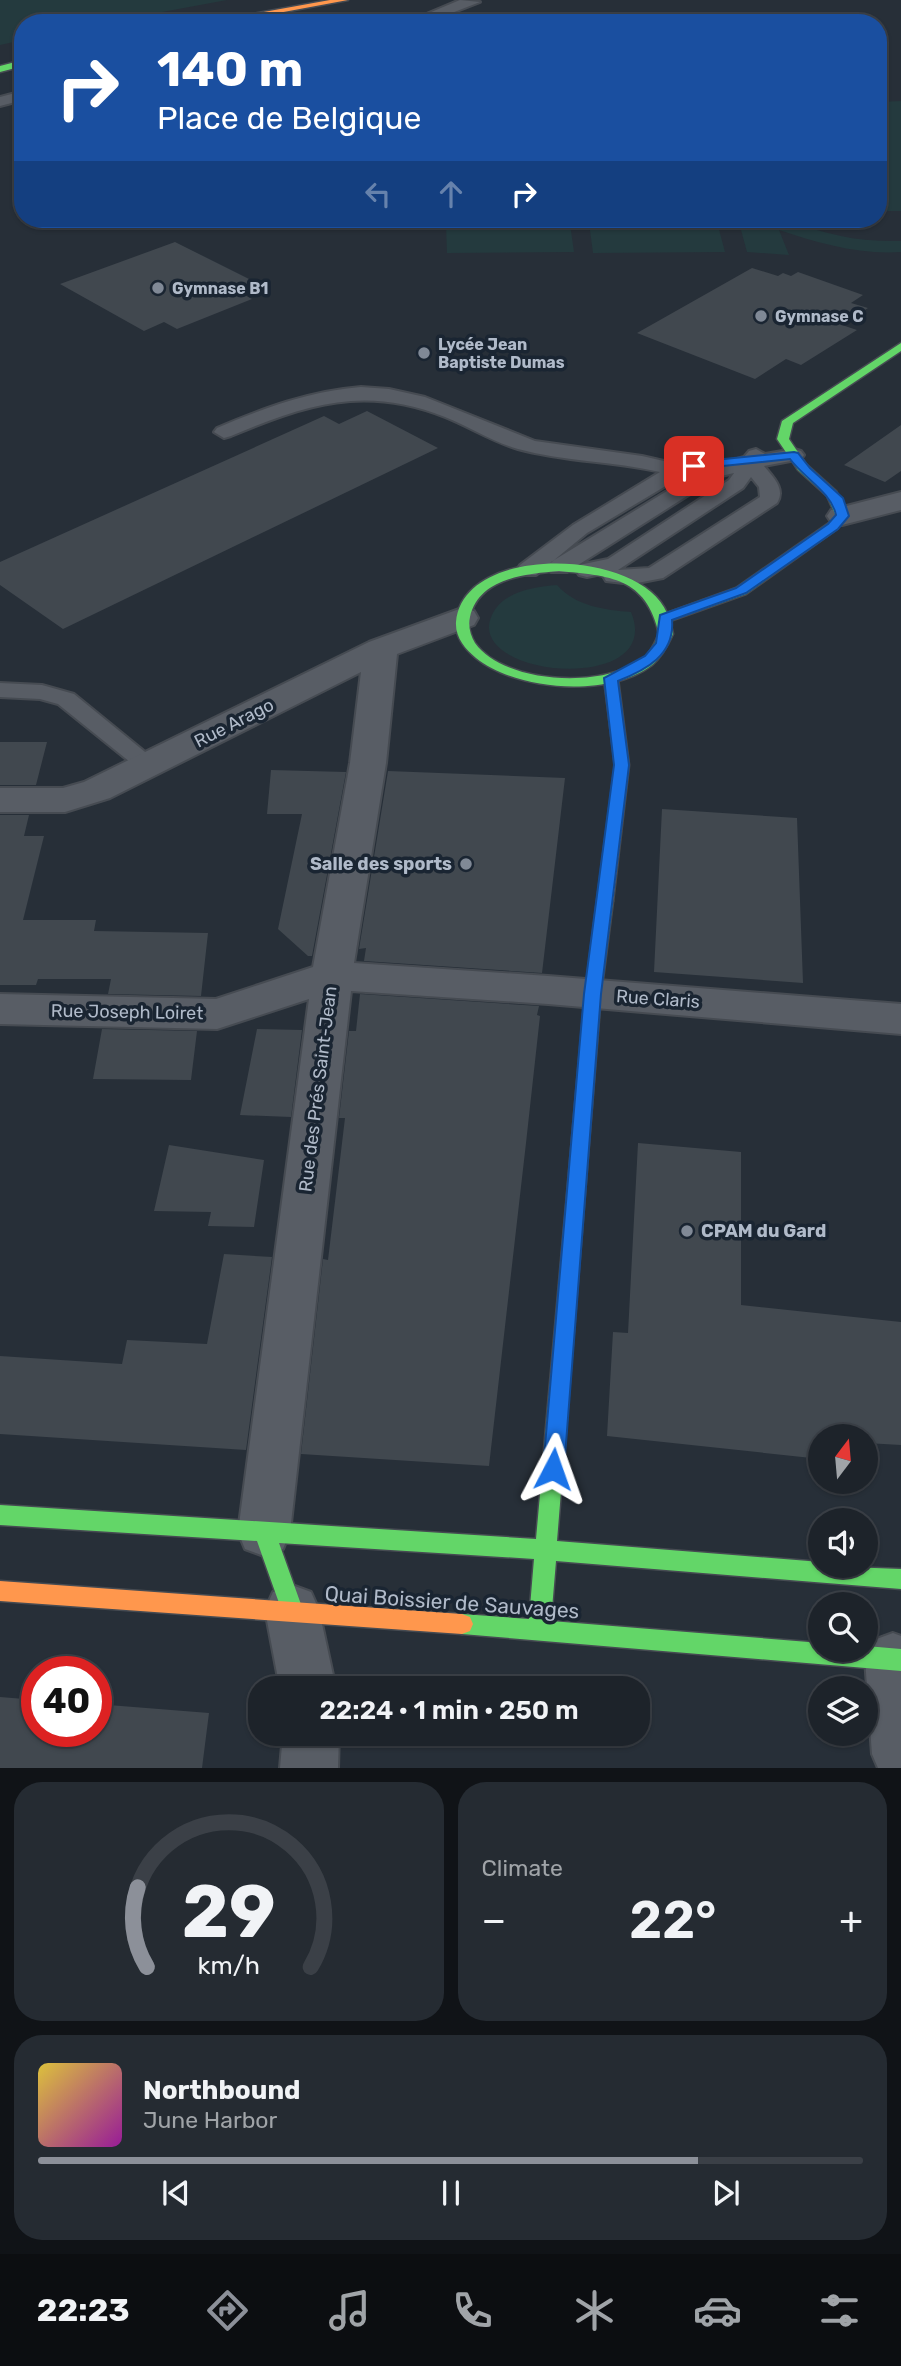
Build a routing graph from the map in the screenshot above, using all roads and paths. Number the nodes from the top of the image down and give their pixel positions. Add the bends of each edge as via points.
1 (344, 0) edge
2 (474, 1) edge
3 (261, 14) edge
4 (437, 14) edge
5 (901, 346) edge
6 (788, 421) junction
7 (224, 432) dead end
8 (800, 450) junction
9 (750, 462) junction
10 (677, 470) junction
11 (901, 501) edge
12 (842, 516) junction
13 (901, 520) edge
14 (559, 567) junction
15 (528, 570) junction
16 (587, 570) junction
17 (614, 576) junction
18 (462, 618) junction
19 (665, 618) junction
20 (382, 649) junction
21 (611, 678) junction
22 (0, 690) edge
23 (149, 765) junction
24 (0, 800) edge
25 (332, 976) junction
26 (593, 994) junction
27 (0, 1009) edge
28 (901, 1019) edge
29 (0, 1515) edge
30 (264, 1532) junction
31 (546, 1550) junction
32 (901, 1579) edge
33 (0, 1591) edge
34 (292, 1610) junction
35 (539, 1630) junction
36 (897, 1660) edge
37 (305, 1676) edge
38 (310, 1746) edge
39 (901, 1754) edge
40 (309, 1768) edge

1 - 3 street
2 - 4 lane
5 - 6 street
6 - 8 street via 783,439
6 - 9 lane
7 - 10 lane via 296,402 347,393 393,395 435,405 533,447
8 - 9 lane
8 - 12 street via 805,471 839,500
9 - 10 lane
9 - 14 lane via 710,472
9 - 16 lane via 736,484 615,564
9 - 17 lane via 769,486 770,499 655,573
10 - 15 lane via 580,529
11 - 12 street
12 - 13 street
12 - 19 street via 741,591
14 - 15 street
14 - 16 street
15 - 18 street via 489,584 467,605
16 - 17 street
17 - 19 street via 641,590
18 - 20 street, Rue Arago
18 - 21 street via 463,631 474,650 512,675 570,684
19 - 21 street via 663,643 650,659
20 - 23 street, Rue Arago
20 - 25 street, Rue des Prés Saint-Jean
21 - 26 street via 622,765
22 - 23 lane via 42,692 66,699
23 - 24 street, Rue Arago via 65,800
25 - 26 street, Rue Claris
25 - 27 street, Rue Joseph Loiret via 217,1014
25 - 30 street, Rue des Prés Saint-Jean
26 - 28 street, Rue Claris
26 - 31 street
29 - 30 street
30 - 31 street
30 - 34 street
31 - 32 street
31 - 35 street
33 - 34 street, Quai Boissier de Sauvages
34 - 35 street, Quai Boissier de Sauvages
34 - 37 street
35 - 36 street, Quai Boissier de Sauvages
36 - 39 street
38 - 40 street

